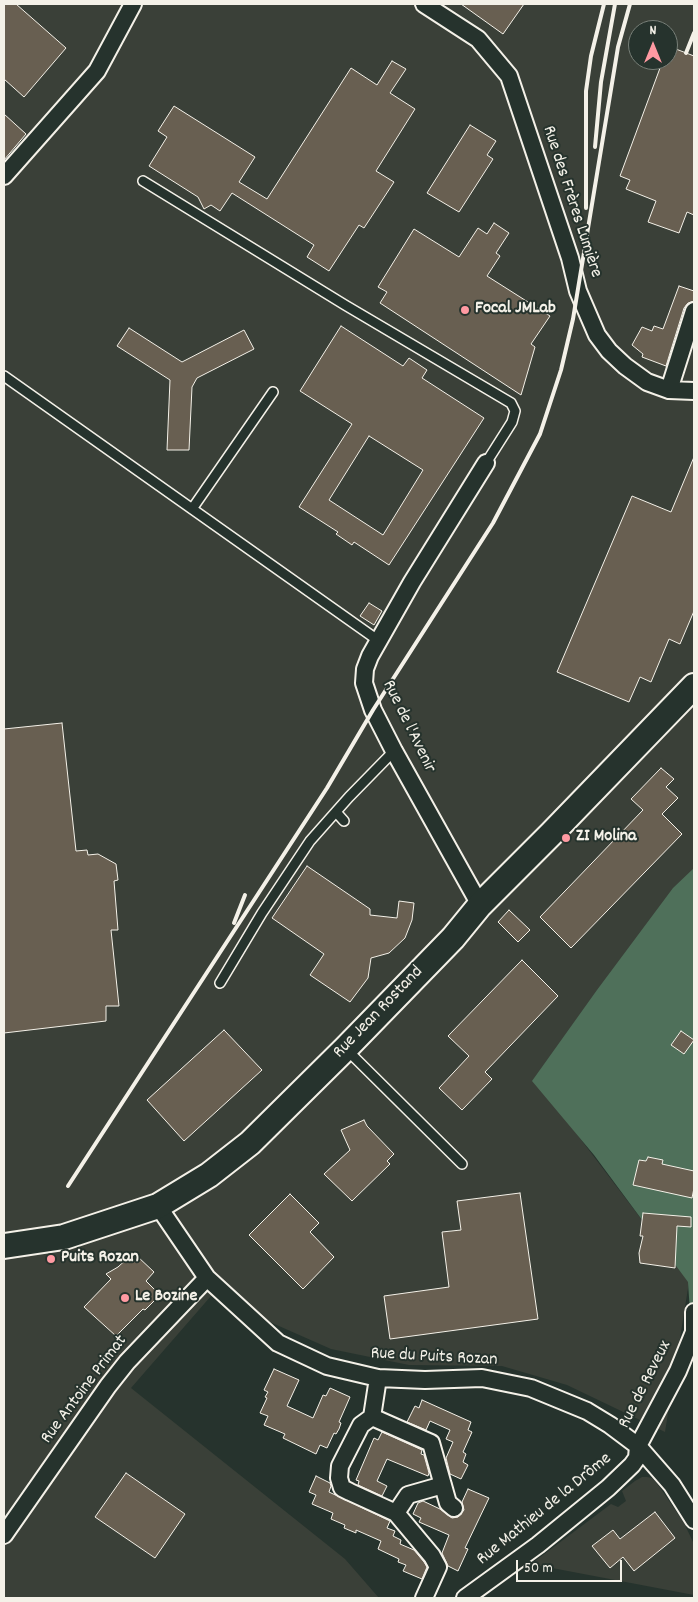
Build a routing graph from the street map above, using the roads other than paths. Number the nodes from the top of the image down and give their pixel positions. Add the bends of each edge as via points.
1 (132, 4) edge
2 (424, 4) edge
3 (4, 176) edge
4 (143, 181) dead end
5 (694, 311) edge
6 (4, 376) edge
7 (669, 390) junction
8 (694, 391) edge
9 (273, 392) dead end
10 (486, 463) joint
11 (192, 509) junction
12 (379, 641) junction
13 (694, 686) edge
14 (394, 752) junction
15 (336, 812) junction
16 (344, 821) dead end
17 (480, 905) junction
18 (220, 983) dead end
19 (346, 1048) junction
20 (462, 1164) dead end
21 (158, 1206) junction
22 (4, 1246) edge
23 (207, 1278) junction
24 (694, 1312) edge
25 (378, 1378) junction
26 (372, 1417) junction
27 (638, 1446) junction
28 (443, 1485) junction
29 (454, 1508) dead end
30 (396, 1513) junction
31 (694, 1520) edge
32 (4, 1534) edge
33 (424, 1598) edge
34 (465, 1598) edge

1 - 3 street via 97,72
2 - 7 street, Rue des Frères Lumière via 478,39 509,76 578,291 597,335 625,366 647,382
4 - 10 lane via 511,403 514,411 512,422
5 - 7 street
6 - 11 lane
7 - 8 street, Rue des Frères Lumière
9 - 11 lane
10 - 12 street, Rue de l'Avenir
11 - 12 lane
12 - 14 street, Rue de l'Avenir via 365,669 364,683 373,710
13 - 17 main road, Rue Jean Rostand
14 - 15 lane
14 - 17 street, Rue de l'Avenir
15 - 16 lane
15 - 18 lane via 310,841
17 - 19 main road, Rue Jean Rostand via 453,938
19 - 20 lane
19 - 21 main road, Rue Jean Rostand via 250,1142 209,1175
21 - 22 main road, Rue Jean Rostand via 64,1237
21 - 23 street, Rue du Puits Rozan
23 - 25 street, Rue du Puits Rozan via 278,1343 327,1366
23 - 32 street, Rue Antoine Primat via 127,1362
24 - 27 street, Rue de Reveux via 694,1332 678,1371
25 - 26 street
25 - 27 street, Rue du Puits Rozan via 482,1378 531,1388 587,1411
26 - 28 street via 431,1443
26 - 30 street via 362,1425 340,1466 339,1478 342,1488
27 - 31 street, Rue du Puits Rozan via 672,1485
27 - 34 street, Rue Mathieu de la Drôme via 637,1458 624,1474 538,1545
28 - 29 street via 448,1503
28 - 30 street via 408,1495
30 - 33 street via 438,1567

